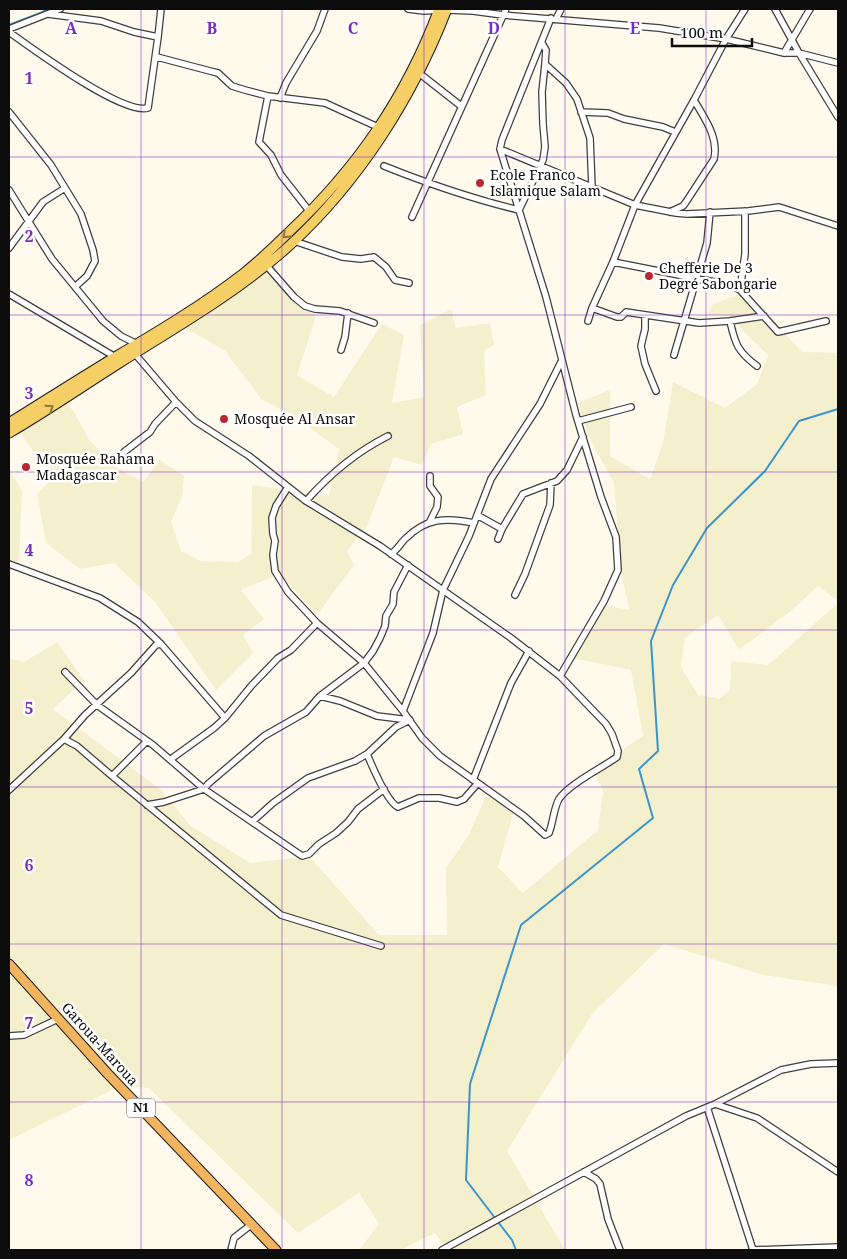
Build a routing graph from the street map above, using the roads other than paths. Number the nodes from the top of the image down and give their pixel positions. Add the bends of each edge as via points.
1 (60, 9) edge
2 (161, 9) edge
3 (324, 9) edge
4 (408, 9) edge
5 (443, 9) edge
6 (506, 9) edge
7 (561, 9) edge
8 (745, 9) edge
9 (775, 9) edge
10 (810, 9) edge
11 (48, 14) junction
12 (503, 15) junction
13 (554, 18) junction
14 (9, 31) edge
15 (158, 37) junction
16 (726, 39) junction
17 (792, 39) junction
18 (542, 43) junction
19 (799, 53) junction
20 (784, 54) junction
21 (157, 57) junction
22 (838, 63) edge
23 (546, 64) junction
24 (418, 74) junction
25 (268, 96) junction
26 (280, 98) junction
27 (694, 100) junction
28 (461, 106) junction
29 (9, 112) edge
30 (581, 112) junction
31 (838, 117) edge
32 (380, 128) junction
33 (675, 132) junction
34 (500, 149) junction
35 (384, 166) dead end
36 (541, 167) junction
37 (426, 183) junction
38 (592, 187) junction
39 (65, 188) junction
40 (9, 190) edge
41 (635, 205) junction
42 (683, 206) junction
43 (519, 210) junction
44 (745, 211) junction
45 (310, 212) junction
46 (670, 212) junction
47 (710, 212) junction
48 (687, 214) junction
49 (412, 217) dead end
50 (29, 222) junction
51 (838, 226) edge
52 (294, 241) junction
53 (9, 248) edge
54 (613, 262) junction
55 (266, 265) junction
56 (696, 279) junction
57 (409, 283) dead end
58 (76, 286) junction
59 (740, 290) junction
60 (9, 294) edge
61 (592, 308) junction
62 (348, 313) junction
63 (645, 315) junction
64 (764, 316) junction
65 (730, 321) junction
66 (826, 321) dead end
67 (588, 322) dead end
68 (683, 322) junction
69 (374, 323) dead end
70 (138, 344) junction
71 (341, 350) dead end
72 (135, 354) junction
73 (674, 354) dead end
74 (118, 359) junction
75 (561, 362) junction
76 (757, 366) dead end
77 (656, 391) dead end
78 (176, 402) junction
79 (631, 407) dead end
80 (578, 421) junction
81 (9, 423) edge
82 (9, 433) edge
83 (388, 436) dead end
84 (583, 436) junction
85 (124, 452) dead end
86 (430, 476) dead end
87 (551, 483) junction
88 (288, 487) junction
89 (306, 502) junction
90 (477, 515) junction
91 (429, 523) junction
92 (474, 523) junction
93 (502, 529) junction
94 (498, 539) dead end
95 (392, 554) junction
96 (9, 564) edge
97 (408, 566) junction
98 (443, 590) junction
99 (515, 595) dead end
100 (317, 623) junction
101 (161, 644) junction
102 (529, 651) junction
103 (364, 662) junction
104 (65, 672) dead end
105 (560, 676) junction
106 (320, 696) junction
107 (96, 705) junction
108 (403, 711) junction
109 (225, 718) junction
110 (410, 720) junction
111 (64, 739) junction
112 (147, 741) junction
113 (367, 754) junction
114 (171, 759) junction
115 (112, 776) junction
116 (475, 782) junction
117 (204, 789) junction
118 (384, 789) junction
119 (9, 790) edge
120 (147, 805) junction
121 (253, 822) junction
122 (381, 946) dead end
123 (9, 964) edge
124 (58, 1018) junction
125 (9, 1036) edge
126 (838, 1063) edge
127 (716, 1104) junction
128 (707, 1107) junction
129 (584, 1172) junction
130 (838, 1172) edge
131 (252, 1224) junction
132 (838, 1247) edge
133 (231, 1250) edge
134 (276, 1250) edge
135 (442, 1250) edge
136 (620, 1250) edge
137 (752, 1250) edge

1 - 11 street
2 - 15 street
3 - 26 street via 317,31
4 - 5 street
5 - 12 street
5 - 24 main road
5 - 32 main road
6 - 12 street
7 - 13 street
8 - 16 street
9 - 17 street
10 - 17 street
11 - 14 street
11 - 15 street via 101,21
12 - 13 street
12 - 28 street
13 - 16 street via 660,28
13 - 18 street
14 - 21 street via 48,60 113,100 145,109 150,106
15 - 21 street
16 - 20 street
16 - 27 street
17 - 19 street
17 - 20 street
18 - 23 street via 546,50
18 - 34 street
19 - 20 street
19 - 22 street
19 - 31 street
21 - 25 street via 218,73 232,86
23 - 30 street via 566,82
23 - 36 street via 542,92 545,147
24 - 28 street
24 - 52 main road via 359,169
25 - 26 street
25 - 45 street via 259,142
26 - 32 street via 325,103
27 - 33 street
27 - 42 street via 713,137 715,152 714,159
28 - 37 street
29 - 39 street
30 - 33 street via 608,113
30 - 38 street via 590,138
32 - 45 main road via 343,177
33 - 41 street
34 - 36 street
34 - 43 street
35 - 37 street
36 - 38 street
36 - 43 street
37 - 43 street
37 - 49 street
38 - 41 street
39 - 50 street via 43,202
39 - 58 street via 81,214 95,261 87,276
40 - 50 street
41 - 46 street
41 - 54 street
42 - 46 street
42 - 48 street
43 - 75 street via 546,296
44 - 47 street
44 - 51 street via 779,207
44 - 59 street via 745,254
45 -> 70 main road via 244,273
46 - 48 street
47 - 48 street
47 - 56 street via 707,243
50 - 53 street
50 - 58 street via 52,259
52 - 55 main road
52 - 57 street via 342,257 374,257 395,280
54 - 56 street
54 - 61 street
55 - 62 street via 305,306
55 - 72 main road
56 - 59 street
56 - 68 street
58 - 70 street via 103,321 121,336
59 - 64 street
60 - 74 street
61 - 63 street via 617,317 626,312
61 - 67 street
62 - 69 street
62 - 71 street
63 - 68 street
63 - 77 street via 641,346
64 - 65 street
64 - 66 street via 780,332
65 - 68 street
65 - 76 street via 735,343 743,355
68 - 73 street
70 - 74 main road
72 - 74 main road
72 - 78 street
74 - 81 main road
82 -> 74 main road
75 - 80 street
75 - 90 street via 540,404 491,479
78 - 85 street via 150,432
78 - 88 street via 195,421 249,456
79 - 80 street
80 - 84 street
83 - 89 street via 368,446 343,466
84 - 87 street via 567,470
84 - 105 street via 616,538 618,570 604,601
86 - 91 street via 430,486 438,497
87 - 93 street via 523,494
87 - 99 street via 550,505
88 - 89 street
88 - 100 street via 272,518 275,571 288,592
89 - 95 street
90 - 92 street
90 - 93 street
91 - 92 street via 447,519
91 - 95 street
92 - 98 street
93 - 94 street
95 - 97 street
96 - 101 street via 100,598 138,622
97 - 98 street
97 - 103 street via 394,592 393,604 380,638
98 - 102 street
98 - 108 street via 433,633
100 - 103 street
100 - 109 street via 278,658
101 - 107 street via 156,645
101 - 109 street
102 - 105 street
102 - 116 street via 511,684
103 - 106 street
103 - 108 street
104 - 107 street
105 - 116 street via 606,724 618,751 617,757 563,794 547,835
106 - 110 street via 377,716
106 - 117 street via 306,712 264,736
107 - 111 street
107 - 112 street
108 - 110 street
109 - 114 street
110 - 113 street via 396,727
110 - 116 street via 440,756
111 - 115 street
111 - 119 street
112 - 114 street
112 - 115 street
113 - 118 street
113 - 121 street via 308,778
114 - 117 street
115 - 120 street
116 - 118 street via 464,799 457,802 419,798 398,807 389,800
117 - 120 street
117 - 121 street
118 - 121 street via 305,856
120 - 122 street via 281,915
123 - 124 highway, Garoua-Maroua / N1
124 - 125 street via 24,1035
124 - 131 highway, Garoua-Maroua / N1
126 - 127 street via 781,1070
127 - 128 street
127 - 130 street via 757,1118
128 - 129 street
128 - 137 street
129 - 135 street
129 - 136 street via 600,1184
131 - 133 street via 234,1238
131 - 134 highway, Garoua-Maroua / N1
132 - 137 street

